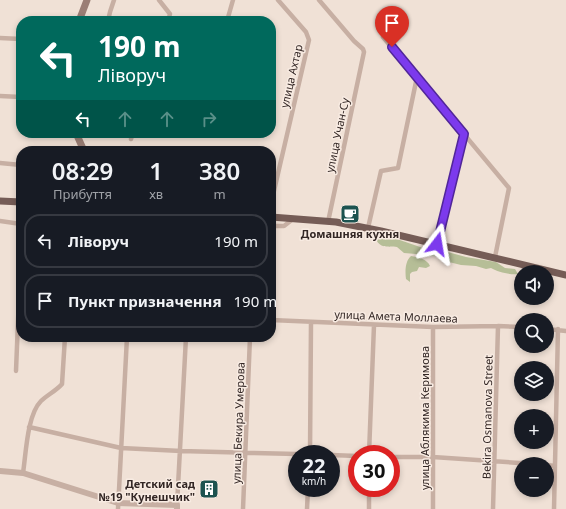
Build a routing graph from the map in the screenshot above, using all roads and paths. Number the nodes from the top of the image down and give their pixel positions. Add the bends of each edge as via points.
1 (87, 0) edge
2 (114, 0) edge
3 (159, 0) edge
4 (233, 0) edge
5 (278, 0) edge
6 (319, 0) edge
7 (81, 16) edge
8 (109, 16) edge
9 (169, 16) edge
10 (228, 16) edge
11 (383, 37) dead end
12 (0, 38) edge
13 (16, 39) edge
14 (417, 77) junction
15 (0, 96) edge
16 (16, 97) edge
17 (464, 134) junction
18 (0, 163) edge
19 (16, 164) edge
20 (276, 182) edge
21 (0, 201) edge
22 (16, 202) edge
23 (276, 217) edge
24 (293, 219) junction
25 (0, 221) edge
26 (328, 222) junction
27 (16, 223) edge
28 (276, 226) edge
29 (368, 228) junction
30 (437, 244) junction
31 (495, 257) junction
32 (566, 275) edge
33 (276, 320) edge
34 (311, 322) junction
35 (374, 325) junction
36 (498, 326) junction
37 (433, 327) junction
38 (514, 327) edge
39 (554, 329) edge
40 (558, 329) junction
41 (566, 331) edge
42 (17, 342) edge
43 (65, 342) edge
44 (126, 342) edge
45 (186, 342) edge
46 (250, 342) edge
47 (16, 371) dead end
48 (29, 427) junction
49 (310, 445) edge
50 (369, 445) edge
51 (121, 448) junction
52 (181, 451) junction
53 (246, 454) junction
54 (288, 454) edge
55 (400, 457) edge
56 (433, 458) junction
57 (495, 461) junction
58 (514, 462) edge
59 (555, 466) joint
60 (0, 471) edge
61 (23, 473) junction
62 (308, 497) edge
63 (369, 497) edge
64 (118, 506) edge
65 (177, 507) edge
66 (243, 509) edge
67 (307, 509) edge
68 (369, 509) edge
69 (433, 509) edge
70 (493, 509) edge
71 (554, 509) edge

1 - 7 main road
2 - 8 street
3 - 9 street
4 - 10 street
5 - 20 street, улица Ахтар via 306,32 309,40
6 - 26 street, улица Учан-Су via 364,52
11 - 14 street
12 - 13 street
14 - 17 street
14 - 29 street via 398,168 381,171
15 - 16 street
17 - 30 street
17 - 31 street via 509,188
18 - 19 street
21 - 22 main road
23 - 24 main road
24 - 26 main road
24 - 28 street via 284,226
25 - 27 street
26 - 29 main road
29 - 30 main road
30 - 31 main road
31 - 32 main road
33 - 34 street, улица Амета Моллаева
34 - 35 street, улица Амета Моллаева
34 - 49 street
35 - 37 street, улица Амета Моллаева
35 - 50 street
36 - 37 street, улица Амета Моллаева
36 - 38 street, улица Амета Моллаева
36 - 57 street, Bekira Osmanova Street
37 - 56 street, улица Аблякима Керимова
39 - 40 street
40 - 41 street
40 - 59 street
42 - 47 street
43 - 48 street via 62,384 40,402
44 - 51 street
45 - 52 street
46 - 53 street, улица Бекира Умерова
48 - 51 street
48 - 61 street
51 - 52 street
51 - 64 street
52 - 53 street
52 - 65 street
53 - 54 street
53 - 66 street, улица Бекира Умерова
55 - 56 street
56 - 57 street
56 - 69 street, улица Аблякима Керимова
57 - 58 street
57 - 70 street, Bekira Osmanova Street
59 - 71 street
60 - 61 street
61 - 64 street
62 - 67 street
63 - 68 street
64 - 65 street

